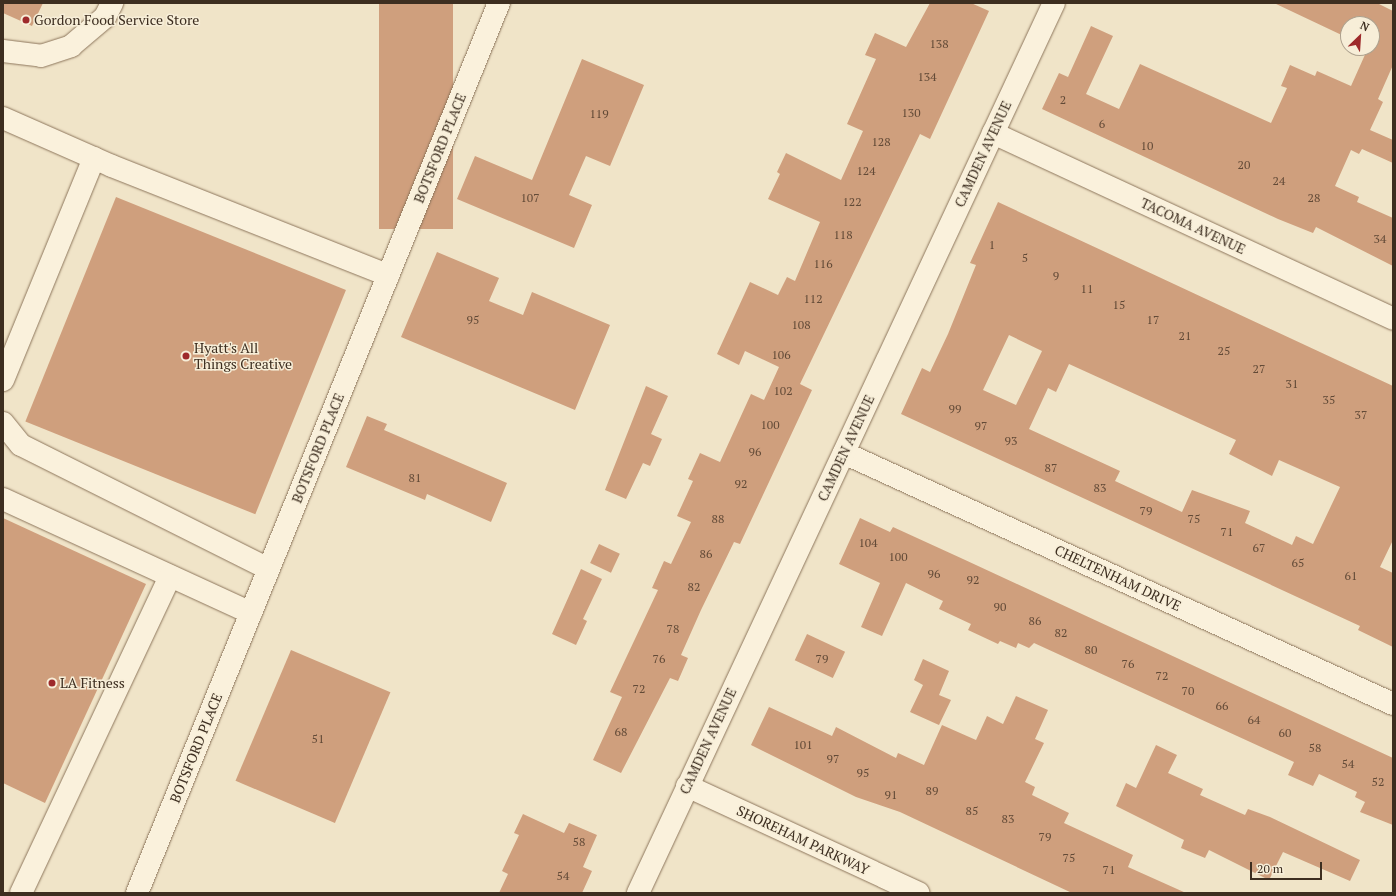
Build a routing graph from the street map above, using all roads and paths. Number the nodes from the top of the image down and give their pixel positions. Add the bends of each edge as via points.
1 (112, 3) edge
2 (499, 3) edge
3 (1054, 3) edge
4 (3, 51) edge
5 (3, 118) edge
6 (993, 133) junction
7 (94, 158) junction
8 (388, 275) junction
9 (1393, 319) edge
10 (3, 380) edge
11 (3, 423) edge
12 (844, 452) junction
13 (3, 499) edge
14 (269, 569) junction
15 (170, 576) junction
16 (251, 613) junction
17 (1393, 704) edge
18 (687, 786) junction
19 (21, 893) edge
20 (137, 893) edge
21 (638, 893) edge
22 (919, 893) edge

1 - 4 street via 105,17 71,46 41,56
2 - 8 street, BOTSFORD PLACE
3 - 6 street, CAMDEN AVENUE
5 - 7 street
6 - 9 street, TACOMA AVENUE
6 - 12 street, CAMDEN AVENUE
7 - 8 street
7 - 10 street
8 - 14 street, BOTSFORD PLACE
11 - 14 street via 21,445
12 - 17 street, CHELTENHAM DRIVE
12 - 18 street, CAMDEN AVENUE
13 - 15 street
14 - 16 street, BOTSFORD PLACE
15 - 16 street
15 - 19 street
16 - 20 street, BOTSFORD PLACE
18 - 21 street, CAMDEN AVENUE
18 - 22 street, SHOREHAM PARKWAY

